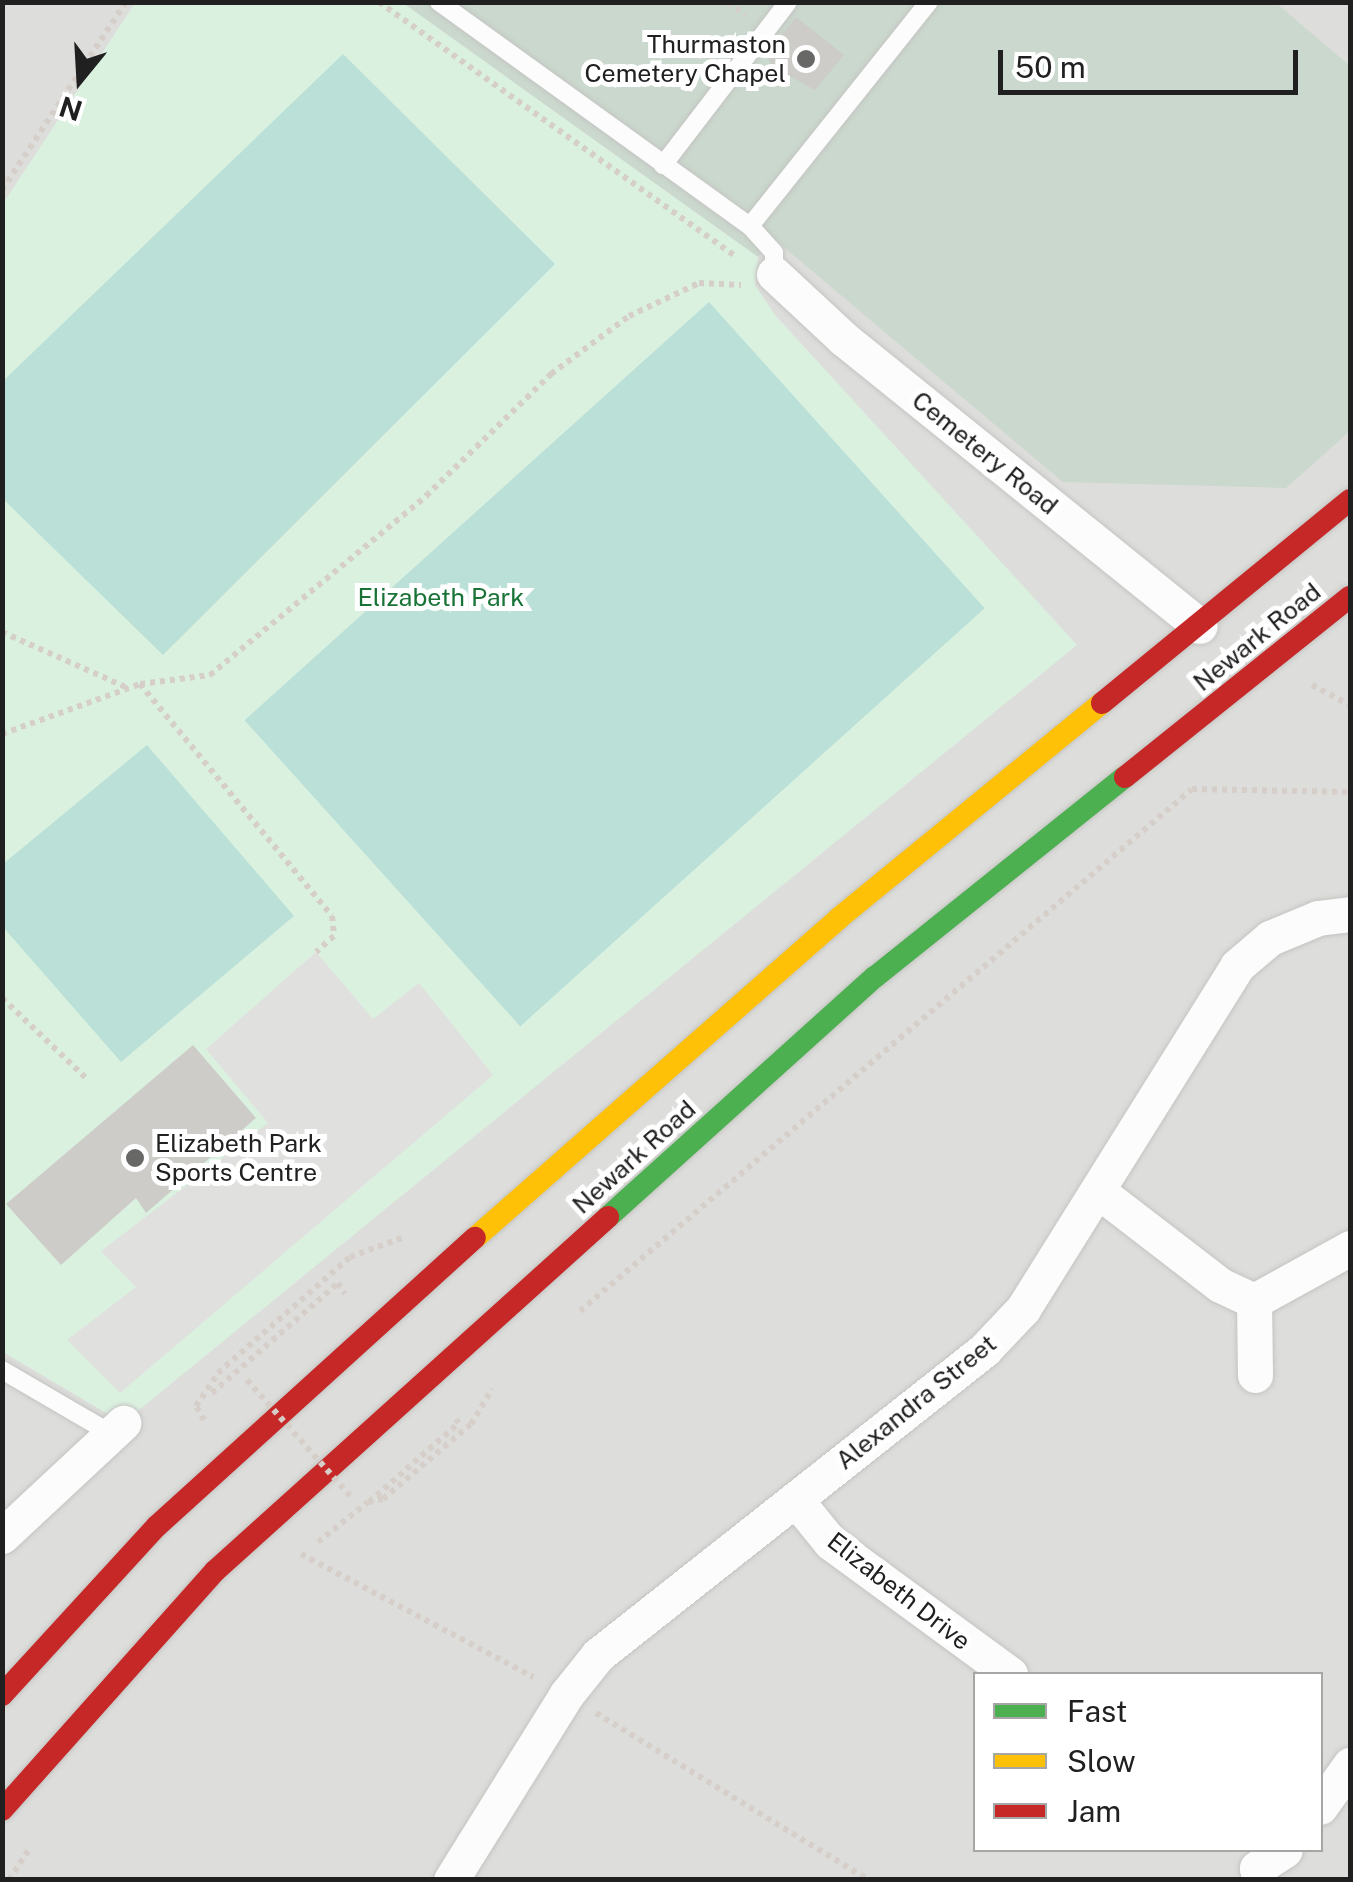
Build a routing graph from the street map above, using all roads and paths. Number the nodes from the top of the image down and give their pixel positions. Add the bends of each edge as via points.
1 (126, 2) edge
2 (379, 2) edge
3 (438, 2) edge
4 (788, 2) edge
5 (929, 2) edge
6 (663, 165) junction
7 (2, 190) edge
8 (750, 226) junction
9 (780, 280) junction
10 (1350, 500) edge
11 (1350, 597) edge
12 (1200, 626) junction
13 (2, 632) edge
14 (140, 684) junction
15 (129, 688) junction
16 (2, 734) edge
17 (1350, 792) edge
18 (1350, 914) edge
19 (316, 952) dead end
20 (2, 998) edge
21 (85, 1077) dead end
22 (1098, 1190) junction
23 (1350, 1248) edge
24 (1254, 1302) junction
25 (332, 1305) dead end
26 (572, 1317) dead end
27 (261, 1367) dead end
28 (2, 1370) edge
29 (1256, 1375) dead end
30 (504, 1378) dead end
31 (208, 1397) dead end
32 (117, 1428) joint
33 (352, 1498) dead end
34 (796, 1500) junction
35 (2, 1536) edge
36 (1007, 1672) edge
37 (2, 1695) edge
38 (566, 1695) junction
39 (1350, 1765) edge
40 (1323, 1803) edge
41 (2, 1810) edge
42 (451, 1880) edge
43 (868, 1880) edge

1 - 7 path
2 - 9 path via 694,230
3 - 6 lane
4 - 6 lane
5 - 8 lane
6 - 8 lane
8 - 9 lane via 774,253
9 - 12 street, Cemetery Road
9 - 14 path via 699,283 629,316 551,374 426,496 210,675
10 - 12 highway, Newark Road
11 - 41 highway, Newark Road via 875,977 488,1325 215,1571
12 - 37 highway, Newark Road via 840,918 446,1263 157,1526
13 - 15 path
14 - 15 path
14 - 19 path via 332,916 334,936
15 - 16 path
17 - 26 path via 1192,789
18 - 22 street, Alexandra Street via 1318,918 1270,938 1237,966
20 - 21 path
22 - 24 street via 1220,1285
22 - 34 street, Alexandra Street via 1023,1310 985,1349
23 - 24 street
24 - 29 street
25 - 31 path via 347,1292 338,1282
27 - 33 path, bridge via 246,1380
28 - 32 lane
30 - 38 path via 471,1424 383,1499 298,1553
32 - 35 street
34 - 36 street, Elizabeth Drive via 831,1543
34 - 38 street, Alexandra Street via 598,1655
38 - 42 street, Alexandra Street
38 - 43 path
39 - 40 street

